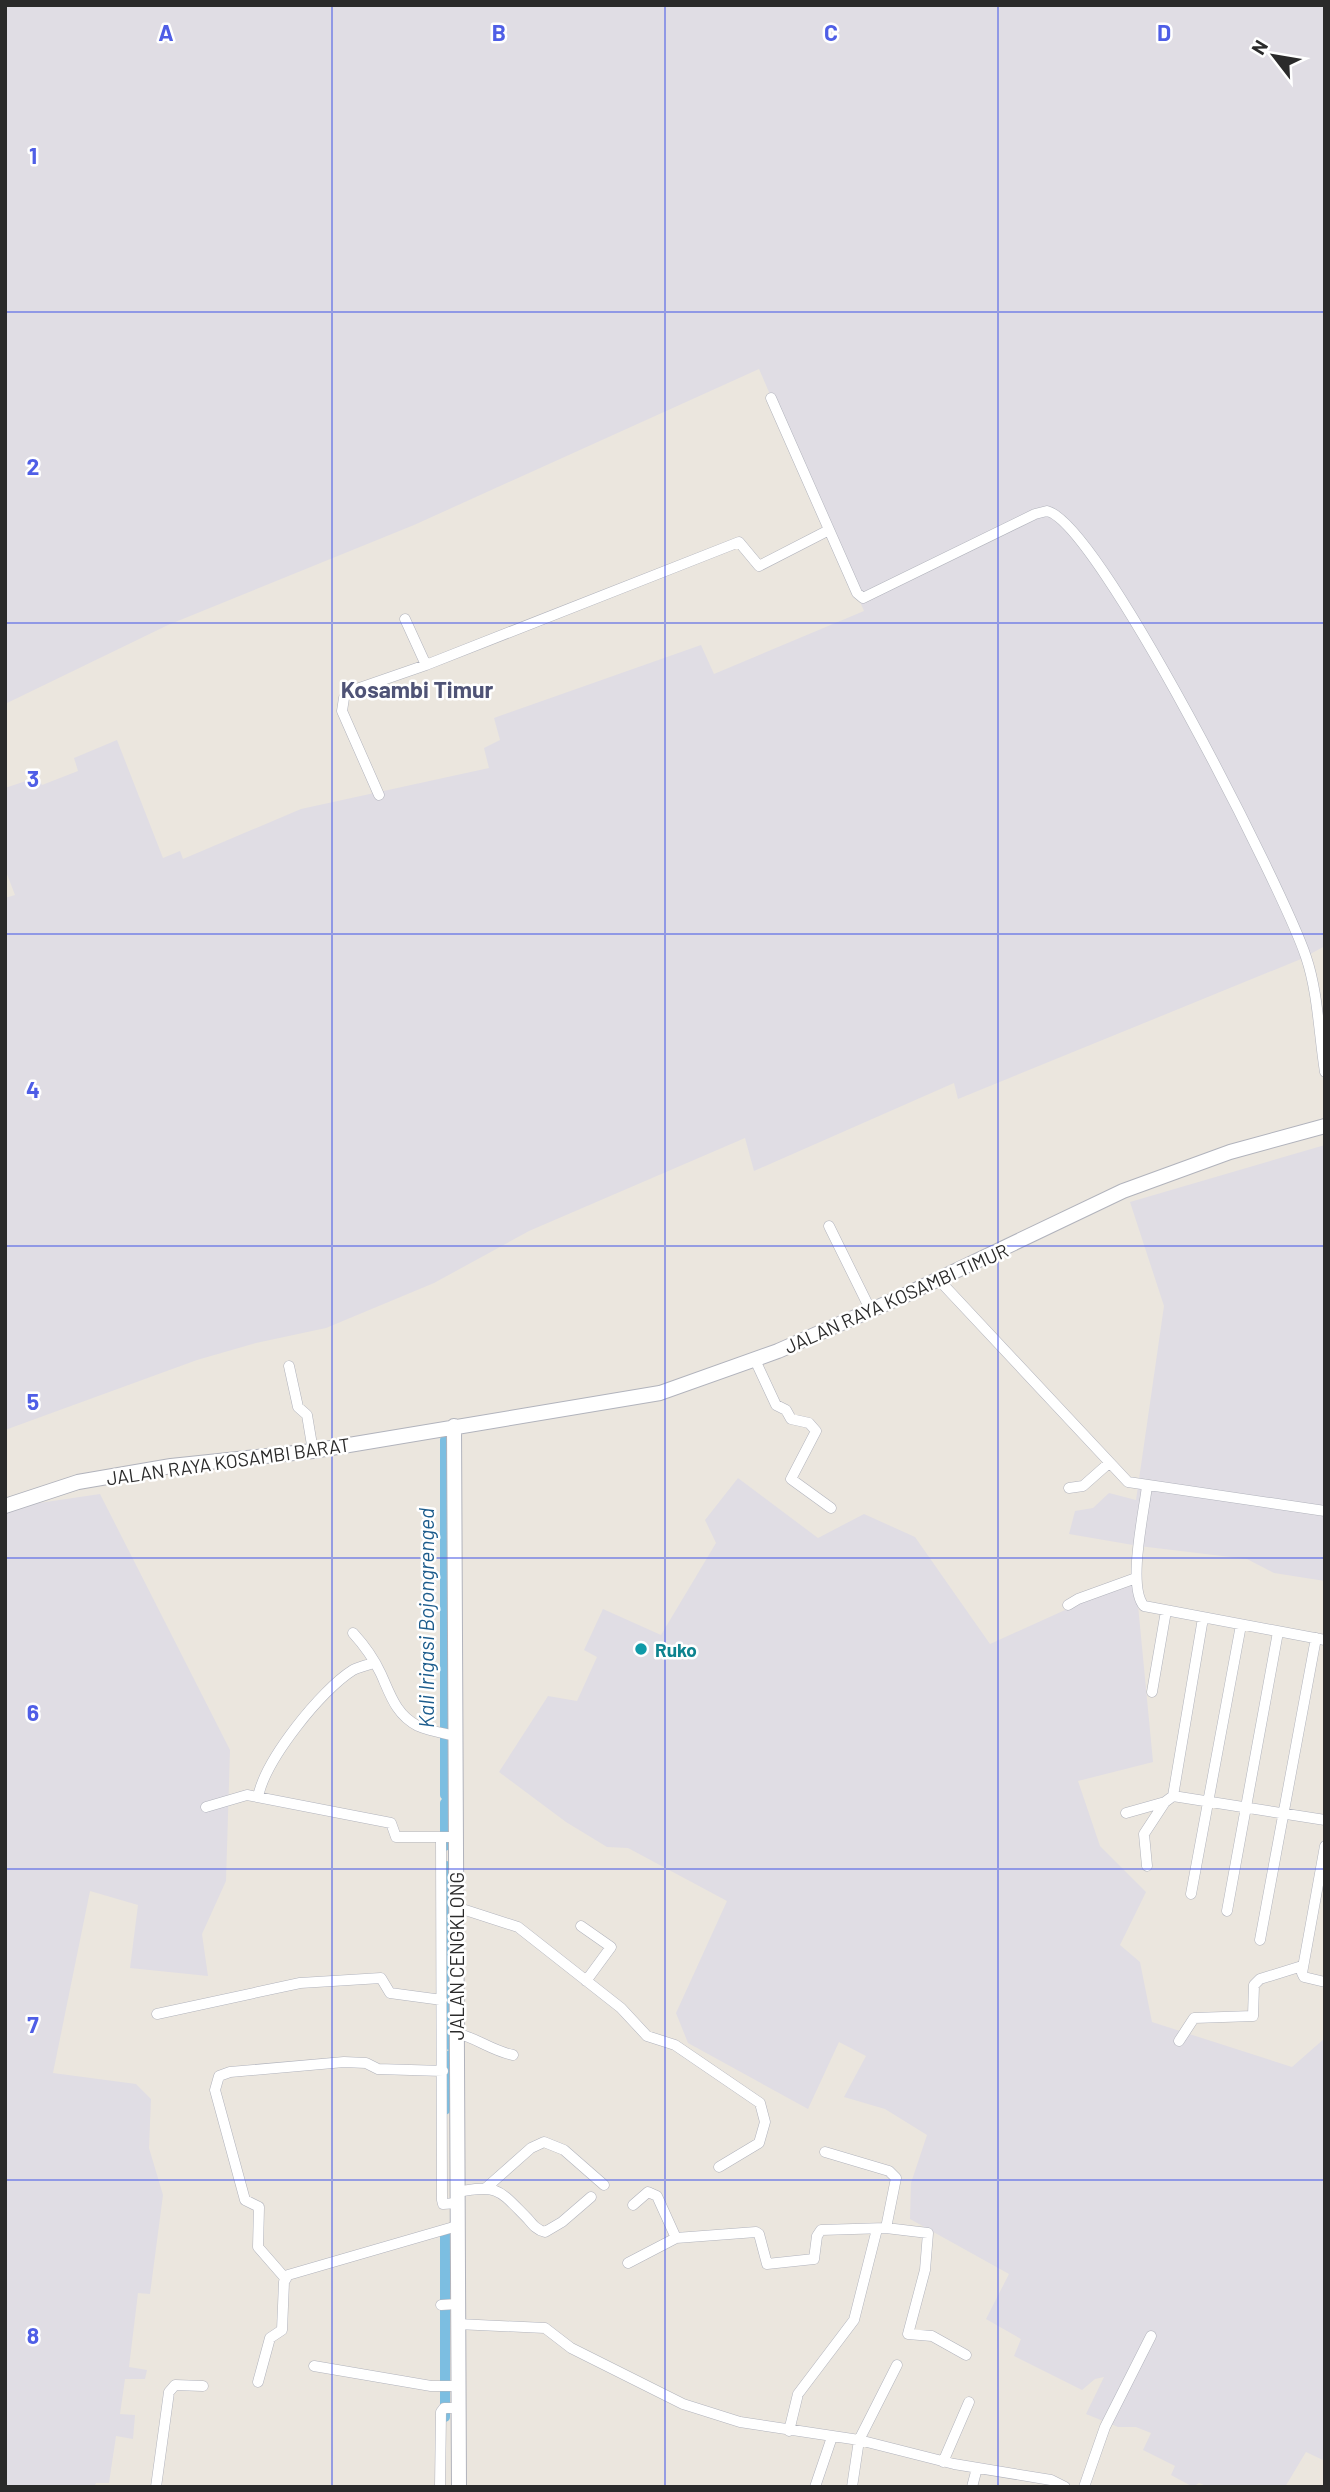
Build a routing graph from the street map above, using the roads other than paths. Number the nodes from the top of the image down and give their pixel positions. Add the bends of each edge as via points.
1 (771, 398) dead end
2 (828, 530) junction
3 (405, 619) dead end
4 (426, 665) junction
5 (379, 795) dead end
6 (1325, 1072) edge
7 (1325, 1126) edge
8 (829, 1226) dead end
9 (938, 1279) junction
10 (871, 1311) junction
11 (755, 1360) junction
12 (289, 1366) dead end
13 (454, 1426) junction
14 (313, 1451) junction
15 (1110, 1463) junction
16 (1147, 1486) junction
17 (1069, 1489) dead end
18 (5, 1506) edge
19 (831, 1507) dead end
20 (1325, 1511) edge
21 (1136, 1578) junction
22 (1068, 1605) dead end
23 (1166, 1611) junction
24 (1203, 1618) junction
25 (1241, 1625) junction
26 (1278, 1632) junction
27 (353, 1633) dead end
28 (1320, 1639) edge
29 (374, 1663) junction
30 (1152, 1692) dead end
31 (448, 1735) junction
32 (258, 1797) junction
33 (1169, 1799) junction
34 (1208, 1801) junction
35 (206, 1807) dead end
36 (1245, 1807) junction
37 (1126, 1813) dead end
38 (1284, 1814) junction
39 (1325, 1820) edge
40 (448, 1837) junction
41 (1325, 1846) edge
42 (1147, 1866) dead end
43 (1191, 1894) dead end
44 (456, 1907) junction
45 (1227, 1911) dead end
46 (581, 1926) dead end
47 (1260, 1940) dead end
48 (1302, 1970) junction
49 (586, 1981) junction
50 (1325, 1982) edge
51 (442, 2000) junction
52 (157, 2014) dead end
53 (456, 2033) junction
54 (1179, 2041) dead end
55 (450, 2050) junction
56 (513, 2055) dead end
57 (443, 2071) junction
58 (449, 2123) junction
59 (825, 2152) dead end
60 (719, 2167) dead end
61 (604, 2185) dead end
62 (487, 2187) junction
63 (591, 2197) dead end
64 (453, 2200) junction
65 (634, 2205) dead end
66 (457, 2226) junction
67 (881, 2229) junction
68 (676, 2238) junction
69 (628, 2263) dead end
70 (285, 2278) junction
71 (457, 2304) junction
72 (441, 2305) dead end
73 (457, 2324) junction
74 (1151, 2336) dead end
75 (966, 2355) dead end
76 (897, 2365) dead end
77 (314, 2366) dead end
78 (258, 2382) dead end
79 (203, 2386) dead end
80 (450, 2386) junction
81 (970, 2402) dead end
82 (457, 2408) junction
83 (789, 2431) junction
84 (832, 2437) junction
85 (859, 2440) junction
86 (943, 2462) junction
87 (977, 2468) junction
88 (156, 2487) edge
89 (440, 2487) edge
90 (459, 2487) edge
91 (815, 2487) edge
92 (852, 2487) edge
93 (972, 2487) edge
94 (1065, 2487) edge
95 (1084, 2487) edge

1 - 2 street
2 - 4 street via 759,566 739,542
2 - 6 street via 863,598 1035,514 1047,511 1062,519 1151,646 1274,885 1308,960
3 - 4 street
4 - 5 street via 348,692 344,698 342,711
7 - 9 main road, JALAN RAYA KOSAMBI TIMUR via 1217,1157 1123,1191
8 - 10 street
9 - 10 main road, JALAN RAYA KOSAMBI TIMUR
9 - 15 street
10 - 11 main road, JALAN RAYA KOSAMBI TIMUR
11 - 13 main road, JALAN RAYA KOSAMBI TIMUR via 660,1393
11 - 19 street via 776,1405 791,1419 809,1423 816,1431 791,1479
12 - 14 street via 298,1407 307,1415
13 - 14 main road, JALAN RAYA KOSAMBI BARAT
13 - 31 main road, JALAN CENGKLONG
14 - 18 main road, JALAN RAYA KOSAMBI BARAT via 171,1466 78,1482
15 - 16 street via 1128,1482
15 - 17 street via 1083,1486
16 - 20 street
16 - 21 street
21 - 22 street
21 - 23 street via 1144,1606
23 - 24 street
23 - 30 street
24 - 25 street
24 - 33 street
25 - 26 street
25 - 34 street
26 - 28 street
26 - 36 street
27 - 29 street
28 - 38 street
29 - 31 street via 390,1699 406,1717
29 - 32 street via 354,1670 335,1685 286,1741 266,1770
31 - 40 main road, JALAN CENGKLONG
32 - 35 street via 239,1795
32 - 40 street via 391,1823 396,1837
33 - 34 street
33 - 37 street
33 - 42 street via 1144,1834
34 - 36 street
34 - 43 street
36 - 38 street
36 - 45 street
38 - 39 street
38 - 47 street
40 - 44 main road, JALAN CENGKLONG
40 - 51 street
41 - 48 street
44 - 49 street via 518,1927
44 - 53 main road, JALAN CENGKLONG
46 - 49 street via 611,1947
48 - 50 street via 1304,1977
48 - 54 street via 1261,1979 1253,1988 1253,2016 1194,2018
49 - 60 street via 647,2036 675,2045 760,2103 765,2122 759,2143
51 - 52 street via 390,1993 381,1978 342,1979 258,1990
51 - 55 street
53 - 55 main road, JALAN CENGKLONG
53 - 56 street
55 - 57 street
55 - 58 main road, JALAN CENGKLONG
57 - 58 street
57 - 70 street via 378,2069 344,2062 230,2072 219,2077 215,2090 245,2200 259,2207 258,2246
58 - 64 main road, JALAN CENGKLONG
59 - 67 street via 889,2171 896,2178
61 - 62 street via 564,2150 544,2142 531,2147
62 - 63 street via 505,2196 545,2232
62 - 64 street
64 - 66 main road, JALAN CENGKLONG
65 - 68 street via 648,2192 657,2196
66 - 70 street
66 - 71 main road, JALAN CENGKLONG
67 - 68 street via 821,2230 814,2259 766,2264 756,2232
67 - 75 street via 928,2233 925,2270 908,2334 932,2336
67 - 83 street via 854,2320 798,2394
68 - 69 street
70 - 78 street via 282,2330 270,2338
71 - 72 street
71 - 73 main road, JALAN CENGKLONG
73 - 80 main road, JALAN CENGKLONG
73 - 83 street via 545,2328 571,2348 682,2404
74 - 95 street via 1105,2427
76 - 85 street
77 - 80 street
79 - 88 street via 175,2385 169,2392
80 - 82 main road, JALAN CENGKLONG
81 - 86 street
82 - 89 street via 444,2408 440,2420
82 - 90 main road, JALAN CENGKLONG
83 - 84 street
84 - 85 street
84 - 91 street
85 - 86 street
85 - 92 street
86 - 87 street
87 - 93 street
87 - 94 street via 1051,2480

